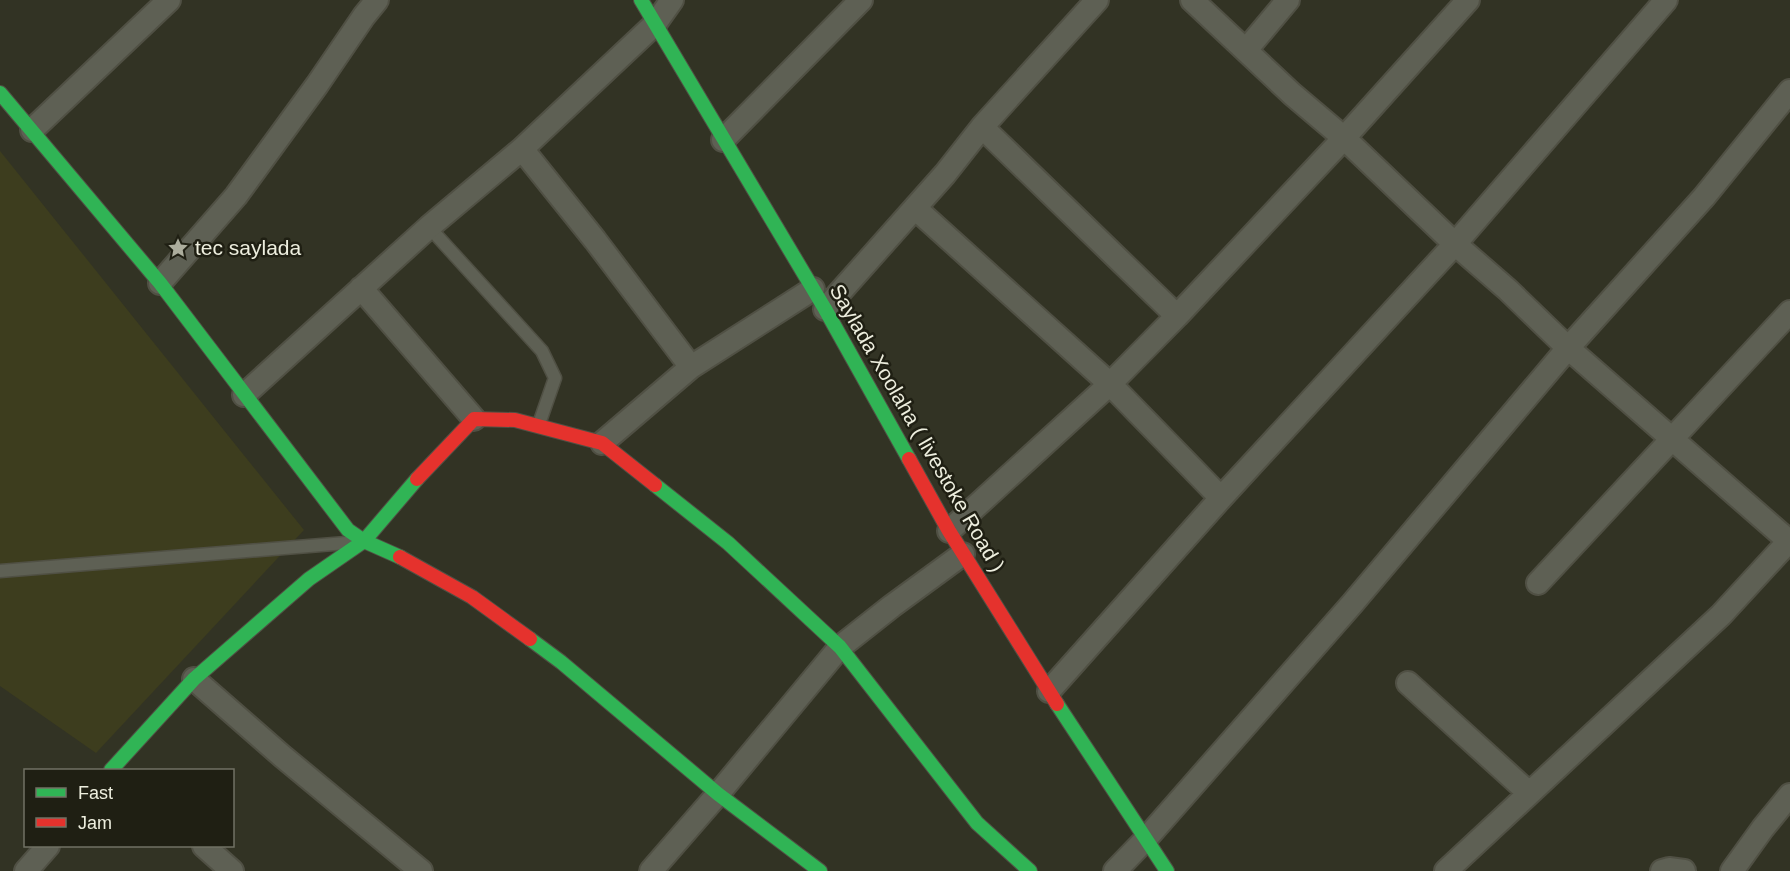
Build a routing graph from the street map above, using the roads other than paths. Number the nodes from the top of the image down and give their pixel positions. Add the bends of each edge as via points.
1 (169, 0) edge
2 (377, 0) edge
3 (641, 0) edge
4 (672, 0) edge
5 (861, 0) edge
6 (1097, 0) edge
7 (1192, 0) edge
8 (1288, 0) edge
9 (1468, 0) edge
10 (1666, 0) edge
11 (654, 24) junction
12 (1246, 50) junction
13 (1790, 92) edge
14 (0, 93) edge
15 (982, 127) junction
16 (32, 130) junction
17 (1344, 138) junction
18 (723, 140) junction
19 (522, 149) junction
20 (915, 208) junction
21 (429, 227) junction
22 (1455, 244) junction
23 (160, 283) junction
24 (361, 288) junction
25 (813, 289) junction
26 (825, 309) junction
27 (1790, 312) edge
28 (1177, 316) junction
29 (1568, 348) junction
30 (691, 367) junction
31 (1110, 384) junction
32 (244, 395) junction
33 (474, 419) junction
34 (539, 425) junction
35 (1672, 439) junction
36 (602, 443) junction
37 (1221, 498) junction
38 (949, 531) junction
39 (364, 541) junction
40 (1790, 541) edge
41 (963, 554) junction
42 (0, 572) edge
43 (1538, 583) dead end
44 (840, 647) junction
45 (194, 679) junction
46 (1408, 683) dead end
47 (1049, 691) junction
48 (116, 769) edge
49 (1529, 793) junction
50 (718, 794) junction
51 (1790, 795) edge
52 (1145, 840) junction
53 (47, 847) edge
54 (205, 847) edge
55 (26, 871) edge
56 (232, 871) edge
57 (421, 871) edge
58 (651, 871) edge
59 (820, 871) edge
60 (1030, 871) edge
61 (1115, 871) edge
62 (1167, 871) edge
63 (1446, 871) edge
64 (1662, 871) edge
65 (1684, 871) edge
66 (1732, 871) edge

1 - 16 street
2 - 23 street via 236,196
3 - 11 street, Saylada Xoolaha ( livestoke Road )
4 - 11 street
5 - 18 street
6 - 15 street
7 - 12 street
8 - 12 street
9 - 17 street
10 - 22 street
11 - 18 street, Saylada Xoolaha ( livestoke Road )
11 - 19 street
12 - 17 street
13 - 29 street via 1704,197
14 - 16 street
15 - 20 street
15 - 28 street
16 - 23 street
17 - 22 street
17 - 28 street
18 - 25 street, Saylada Xoolaha ( livestoke Road )
19 - 21 street
19 - 30 street
20 - 26 street
20 - 31 street
21 - 24 street
21 - 34 lane via 543,351 555,378
22 - 29 street
22 - 37 street
23 - 32 street
24 - 32 street
24 - 33 street
25 - 26 street, Saylada Xoolaha ( livestoke Road )
25 - 30 street
26 - 38 street, Saylada Xoolaha ( livestoke Road )
27 - 35 street
28 - 31 street
29 - 35 street
29 - 52 street via 1352,604
30 - 36 street
31 - 37 street
31 - 38 street
32 - 39 street via 348,530
33 - 34 street
33 - 39 street
34 - 36 street
35 - 40 street
35 - 43 street
36 - 44 street via 728,543
37 - 47 street
38 - 41 street, Saylada Xoolaha ( livestoke Road )
39 - 42 lane
39 - 45 street via 309,579
39 - 50 street via 417,565 472,597 561,662
40 - 49 street via 1721,615
41 - 44 street
41 - 47 street, Saylada Xoolaha ( livestoke Road )
44 - 50 street
44 - 60 street via 977,823
45 - 48 street
45 - 57 street
46 - 49 street
47 - 52 street, Saylada Xoolaha ( livestoke Road )
49 - 63 street
50 - 58 street
50 - 59 street
51 - 66 street
52 - 61 street
52 - 62 street, Saylada Xoolaha ( livestoke Road )
53 - 55 street
54 - 56 street
64 - 65 street

